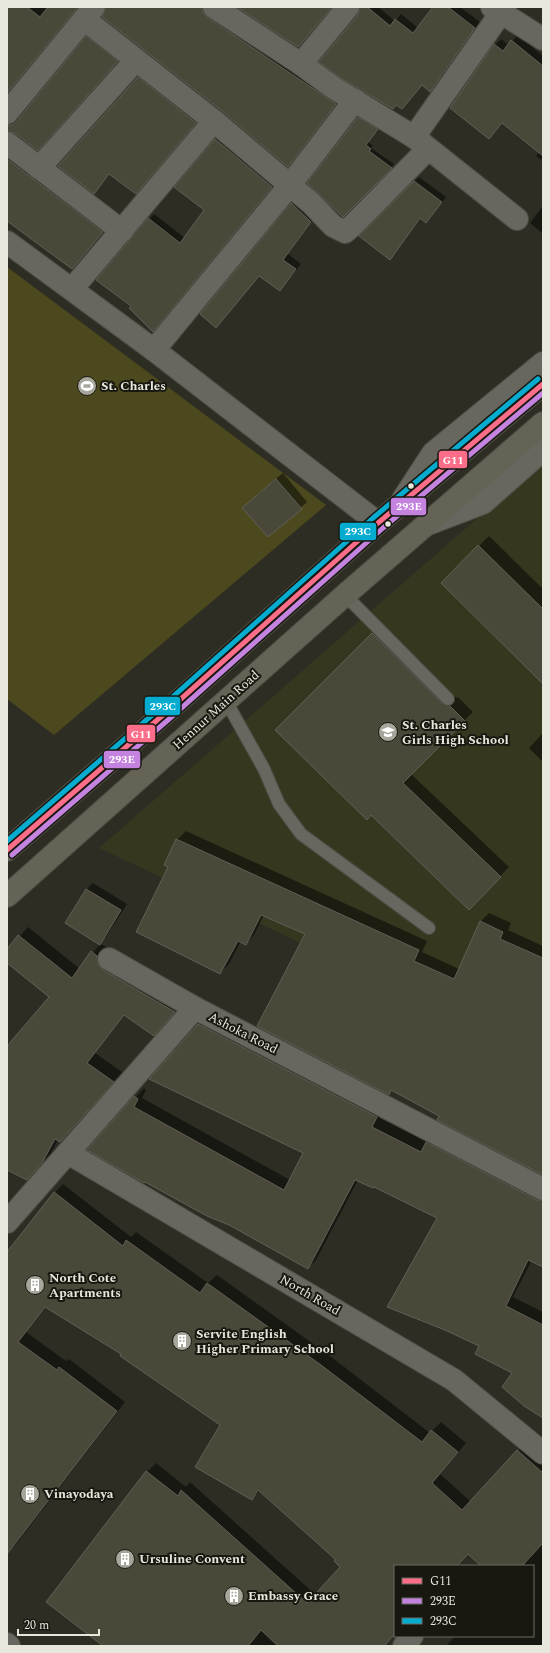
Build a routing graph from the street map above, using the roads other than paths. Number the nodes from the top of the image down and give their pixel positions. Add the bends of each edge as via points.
1 (214, 7) edge
2 (348, 7) edge
3 (499, 9) edge
4 (89, 13) edge
5 (543, 39) edge
6 (136, 60) junction
7 (301, 64) junction
8 (355, 100) junction
9 (7, 113) edge
10 (214, 120) junction
11 (7, 143) edge
12 (421, 143) junction
13 (39, 168) junction
14 (290, 185) junction
15 (517, 220) dead end
16 (122, 230) junction
17 (7, 242) edge
18 (72, 289) junction
19 (154, 350) junction
20 (543, 363) edge
21 (543, 384) edge
22 (538, 436) edge
23 (398, 506) junction
24 (378, 523) junction
25 (345, 595) junction
26 (448, 699) dead end
27 (226, 701) junction
28 (7, 850) edge
29 (7, 896) edge
30 (429, 928) dead end
31 (109, 959) dead end
32 (196, 1008) junction
33 (68, 1153) junction
34 (543, 1189) edge
35 (7, 1222) edge
36 (543, 1453) edge
37 (411, 1637) edge
38 (404, 1646) edge

1 - 7 street
2 - 7 street
3 - 5 street
3 - 12 street
4 - 6 street
4 - 9 street
6 - 10 street
6 - 13 street
7 - 8 street
8 - 12 street
8 - 14 street
10 - 14 street
10 - 16 street
11 - 13 street
12 - 14 street via 345,232 333,226
12 - 15 street
13 - 16 street
14 - 19 street
16 - 18 street
17 - 18 street
18 - 19 street
19 - 24 street
20 - 23 street via 433,453
21 - 23 main road
22 - 25 main road, Hennur Main Road via 426,524
23 - 24 main road
24 - 28 main road
25 - 26 lane
25 - 27 main road, Hennur Main Road
27 - 29 main road, Hennur Main Road
27 - 30 lane via 264,769 279,804 301,834
31 - 32 street
32 - 33 street, Ashoka Road
32 - 34 street, Ashoka Road
33 - 35 street, Ashoka Road
33 - 36 street, North Road via 454,1380
37 - 38 street

